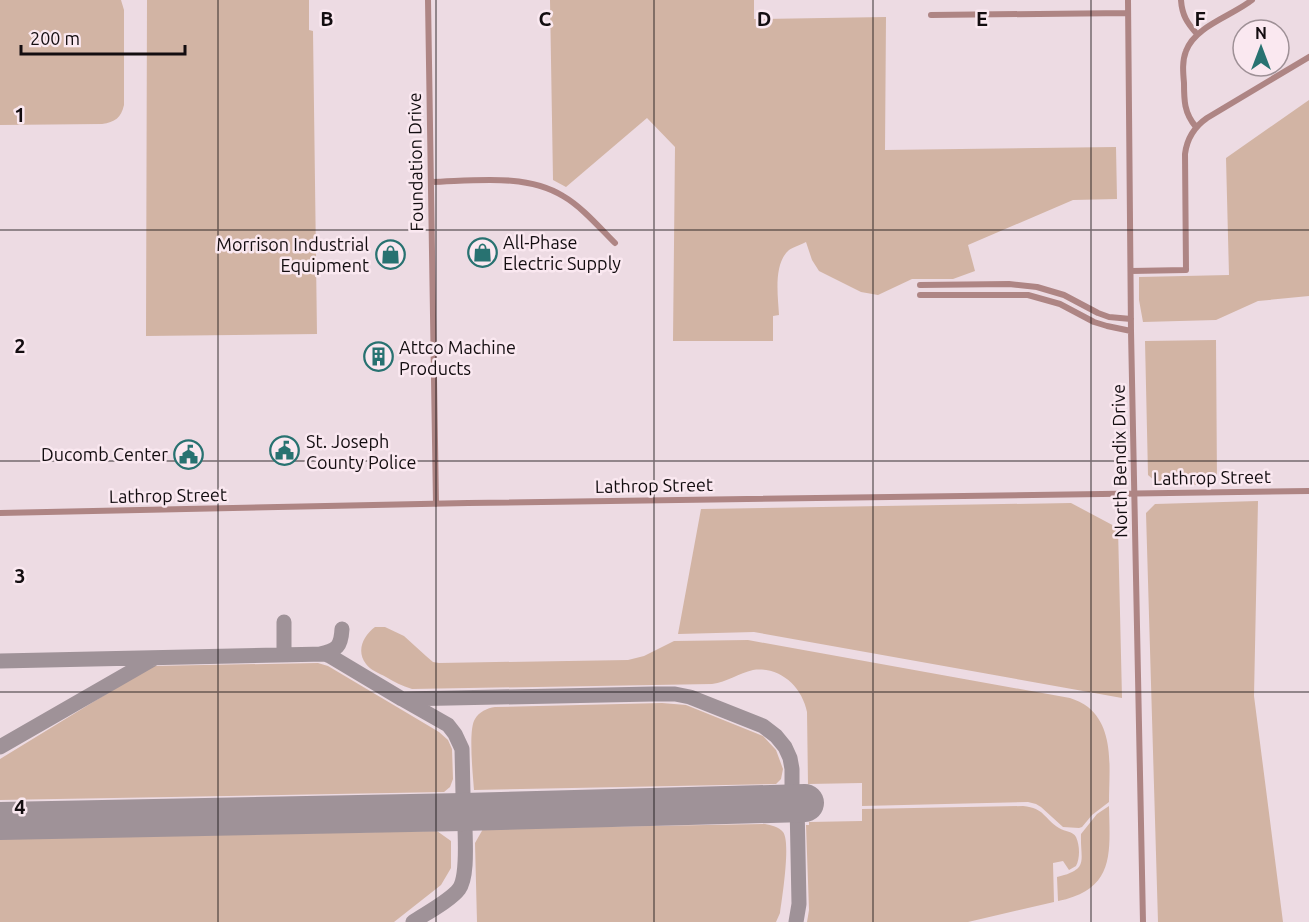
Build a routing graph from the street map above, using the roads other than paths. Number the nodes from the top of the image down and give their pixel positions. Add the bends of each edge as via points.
1 (428, 0) edge
2 (1128, 0) edge
3 (1181, 0) edge
4 (1252, 0) edge
5 (1128, 13) junction
6 (931, 15) dead end
7 (1197, 34) junction
8 (1309, 57) edge
9 (1196, 127) junction
10 (431, 182) junction
11 (615, 243) dead end
12 (1131, 271) junction
13 (920, 285) dead end
14 (920, 295) dead end
15 (1131, 319) junction
16 (1131, 331) junction
17 (1309, 491) edge
18 (1135, 493) junction
19 (436, 504) junction
20 (0, 513) edge
21 (1143, 922) edge

1 - 10 street, Foundation Drive
2 - 5 street, North Bendix Drive
3 - 7 street via 1184,16
4 - 7 street
5 - 6 street
5 - 12 street, North Bendix Drive
7 - 9 street via 1186,50 1183,68 1185,109
8 - 9 street
9 - 12 street via 1185,154 1186,270
10 - 11 street via 518,181 542,185 574,204
10 - 19 street, Foundation Drive
12 - 15 street, North Bendix Drive
13 - 15 street via 1037,287 1064,294 1109,317
14 - 16 street via 1028,295 1060,304 1101,324
15 - 16 street, North Bendix Drive
16 - 18 street, North Bendix Drive
17 - 18 street, Lathrop Street
18 - 19 street, Lathrop Street
18 - 21 street, North Bendix Drive
19 - 20 street, Lathrop Street

